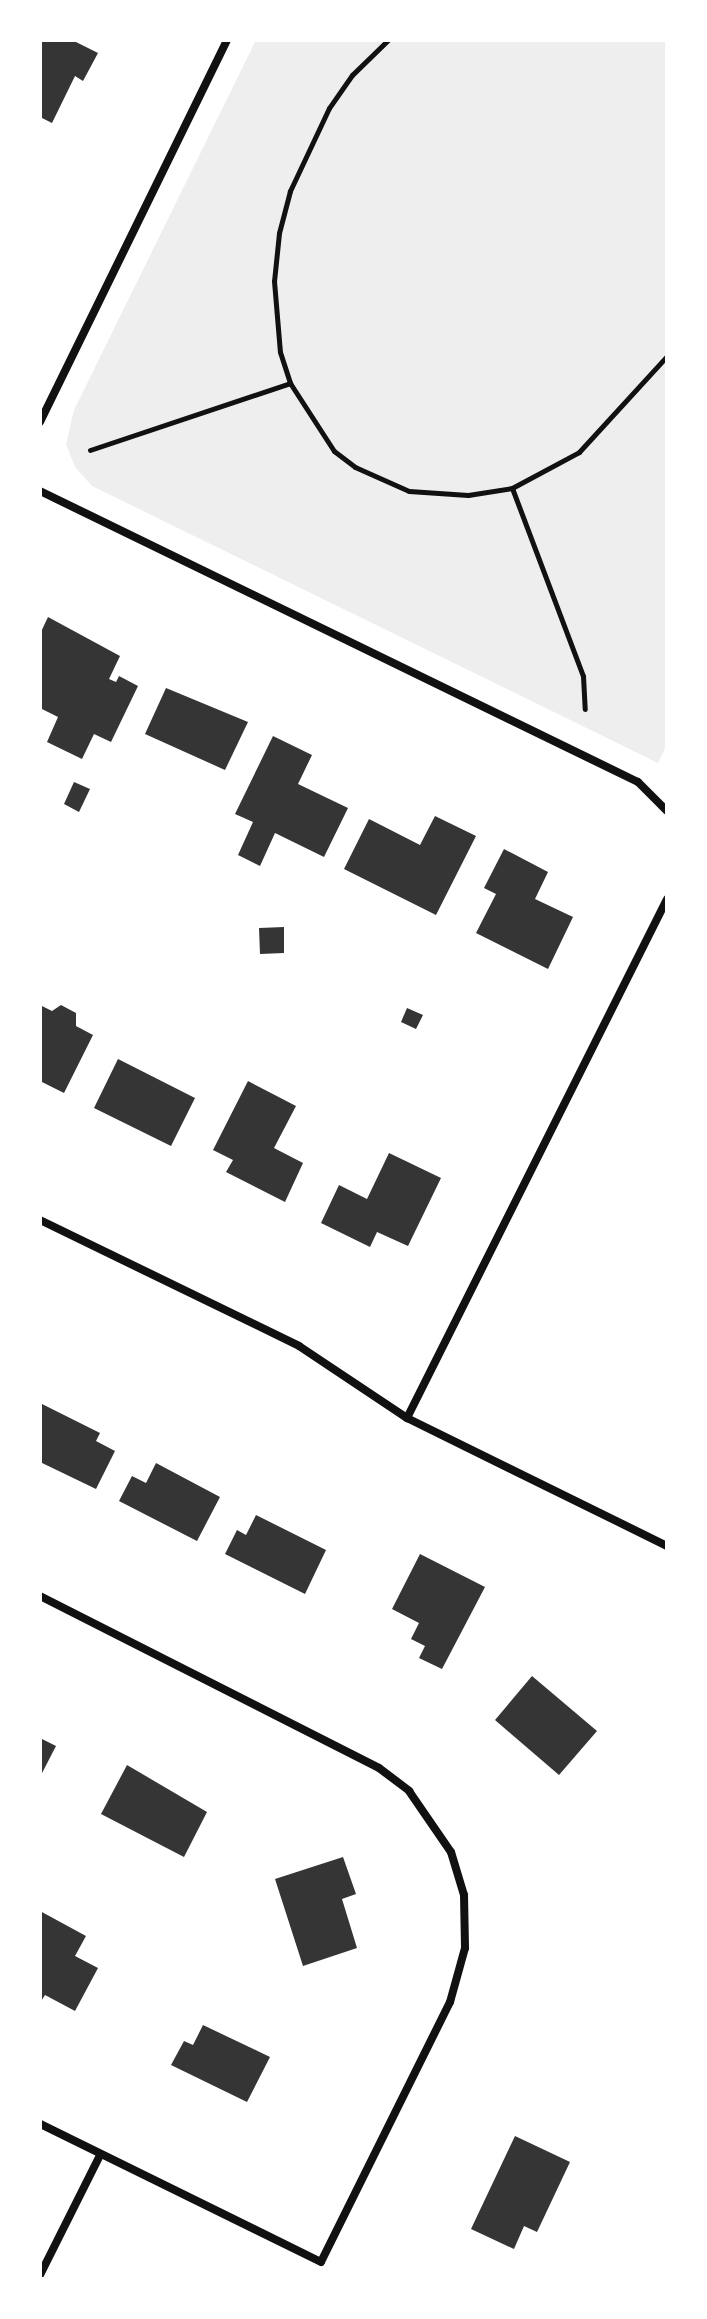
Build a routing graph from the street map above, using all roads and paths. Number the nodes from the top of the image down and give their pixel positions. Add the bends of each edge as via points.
1 (227, 40) edge
2 (388, 40) edge
3 (667, 356) edge
4 (290, 383) junction
5 (40, 422) edge
6 (90, 450) dead end
7 (512, 488) junction
8 (40, 491) edge
9 (585, 709) dead end
10 (667, 811) edge
11 (667, 899) edge
12 (40, 1220) edge
13 (407, 1418) junction
14 (667, 1546) edge
15 (40, 1596) edge
16 (40, 2124) edge
17 (100, 2155) junction
18 (40, 2275) edge

1 - 5 street
2 - 4 path via 352,75 329,108 290,191 274,281 280,352
3 - 7 path via 579,452
4 - 6 path
4 - 7 path via 334,451 381,480 440,496
7 - 9 path via 583,676
8 - 10 street via 638,782
11 - 13 street
12 - 13 street via 299,1346
13 - 14 street
15 - 17 street via 379,1768 409,1791 440,1832 464,1895 465,1948 450,2002 321,2262
16 - 17 street
17 - 18 street

